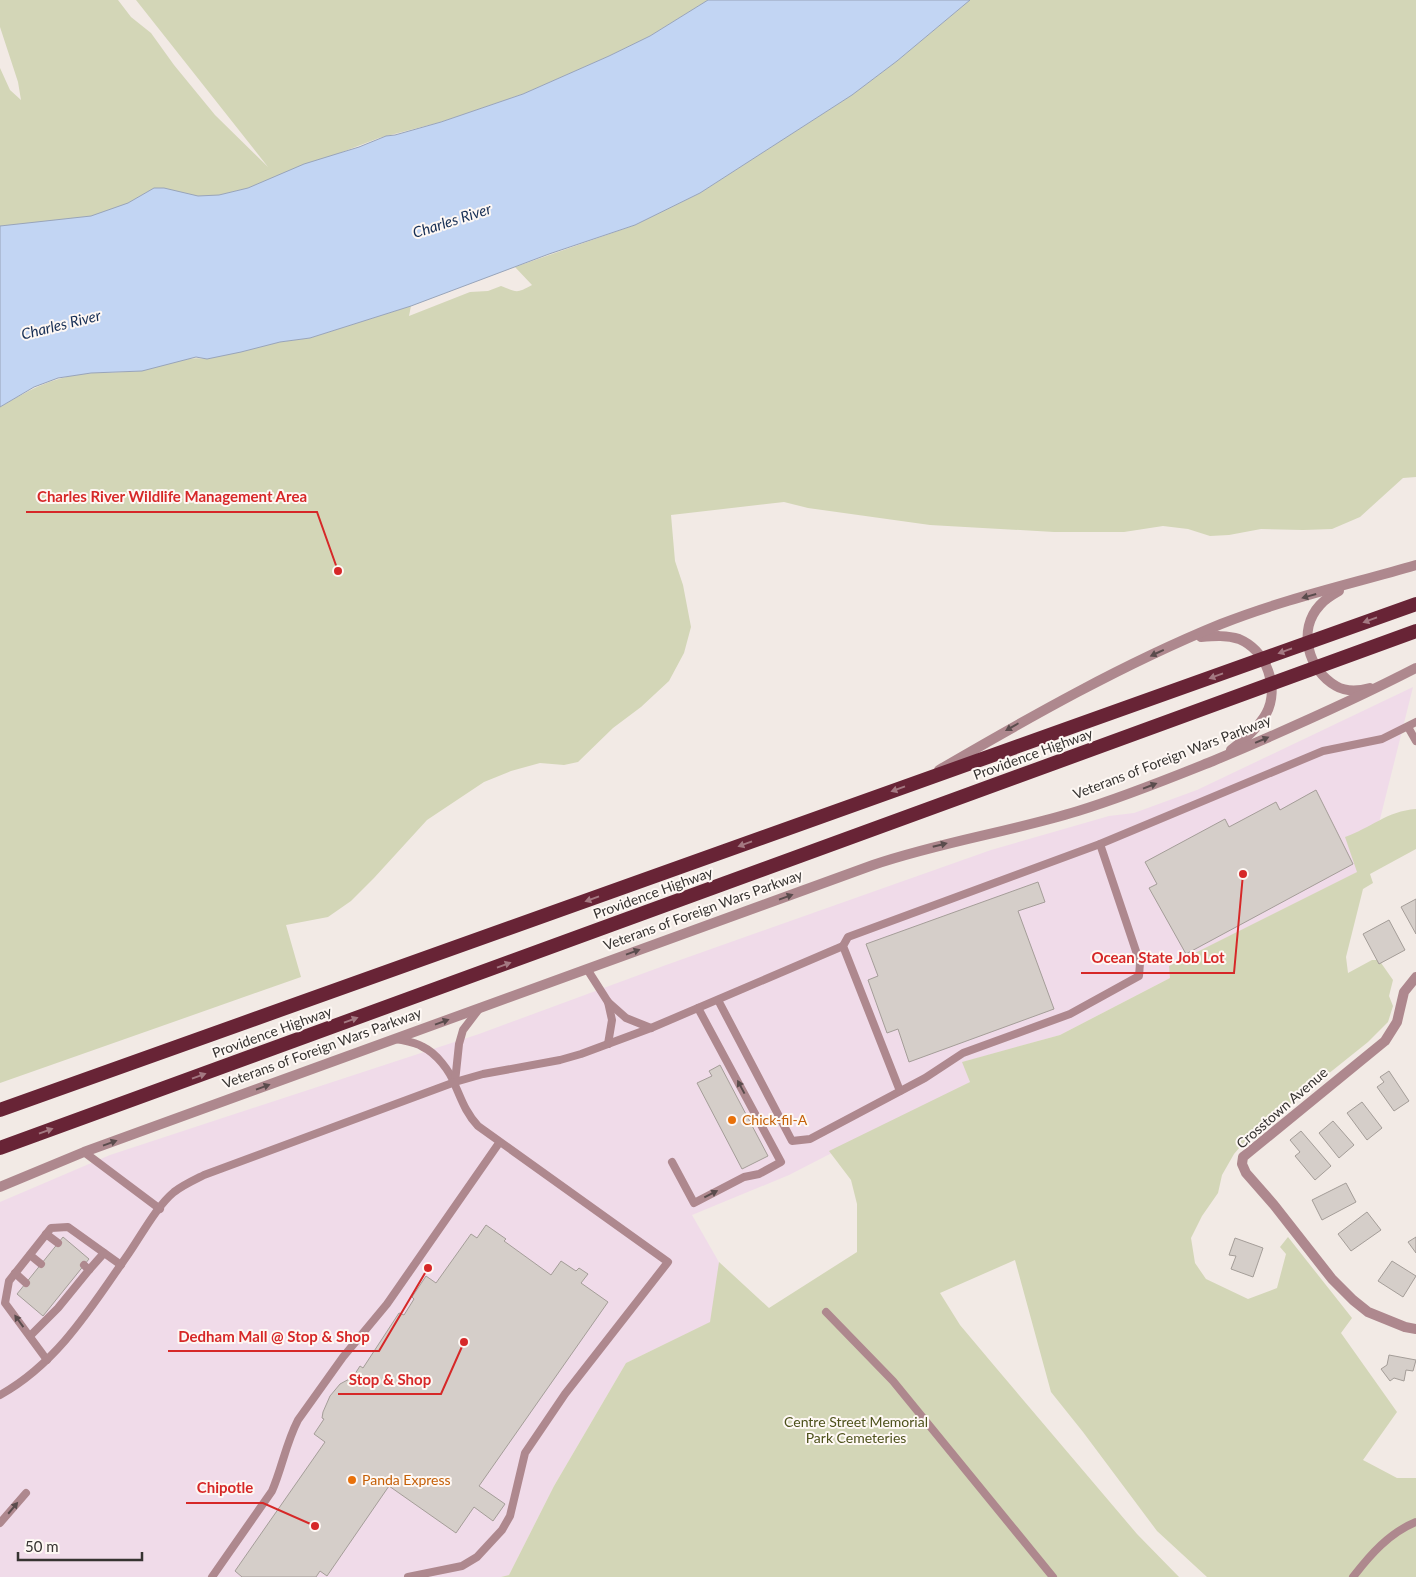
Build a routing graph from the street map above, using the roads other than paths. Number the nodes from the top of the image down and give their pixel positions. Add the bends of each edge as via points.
1 (1416, 565) edge
2 (1355, 582) junction
3 (1416, 604) edge
4 (1416, 631) edge
5 (1186, 640) junction
6 (1307, 643) junction
7 (1262, 659) junction
8 (1317, 668) junction
9 (1416, 668) edge
10 (1389, 682) junction
11 (1272, 684) junction
12 (1416, 722) edge
13 (1408, 727) junction
14 (1416, 741) edge
15 (1217, 759) junction
16 (917, 783) junction
17 (1100, 844) junction
18 (843, 946) junction
19 (588, 969) junction
20 (1416, 977) edge
21 (718, 1000) junction
22 (608, 1002) junction
23 (480, 1008) junction
24 (698, 1008) junction
25 (651, 1028) junction
26 (396, 1038) junction
27 (608, 1044) junction
28 (455, 1082) junction
29 (900, 1091) junction
30 (0, 1110) edge
31 (500, 1142) junction
32 (0, 1148) edge
33 (84, 1152) junction
34 (672, 1162) dead end
35 (0, 1187) edge
36 (160, 1208) junction
37 (46, 1234) junction
38 (58, 1244) dead end
39 (104, 1253) junction
40 (30, 1255) junction
41 (41, 1264) dead end
42 (121, 1265) junction
43 (15, 1273) junction
44 (26, 1283) dead end
45 (826, 1312) dead end
46 (1416, 1329) edge
47 (30, 1336) junction
48 (47, 1360) junction
49 (0, 1394) edge
50 (26, 1493) dead end
51 (1416, 1522) edge
52 (0, 1523) edge
53 (212, 1577) edge
54 (408, 1577) edge
55 (1053, 1577) edge
56 (1353, 1577) edge

1 - 2 street
2 -> 5 street via 1250,614
2 - 6 street via 1319,606 1308,631
3 -> 6 highway
4 - 8 highway
5 - 7 street via 1227,636 1253,648
5 -> 16 street via 1025,720
6 -> 7 highway
6 - 8 street
7 - 11 street via 1270,672
7 -> 16 highway, Providence Highway
8 - 10 street via 1336,686 1347,690 1368,689
8 - 11 highway, Providence Highway
9 - 10 street, Veterans of Foreign Wars Parkway
15 -> 10 street, Veterans of Foreign Wars Parkway via 1326,713
11 - 15 street via 1266,714 1258,725
32 -> 11 highway, Providence Highway
12 - 13 lane
13 - 14 lane
13 - 17 lane via 1382,739 1323,751
19 -> 15 street, Veterans of Foreign Wars Parkway via 898,856 1083,810
16 -> 30 highway, Providence Highway
17 - 18 lane via 860,932 848,937
17 - 29 lane via 1140,963 1139,976 1070,1014 963,1053
18 - 21 lane
18 - 29 lane
19 - 22 lane
19 - 23 street, Veterans of Foreign Wars Parkway
20 - 46 street, Crosstown Avenue via 1404,992 1398,1022 1385,1041 1243,1157 1242,1164 1332,1279 1353,1300 1368,1312
21 - 24 lane
21 - 29 lane via 792,1141 810,1139
22 - 25 lane via 626,1018
22 - 27 lane via 612,1020
26 -> 23 street, Veterans of Foreign Wars Parkway
23 - 28 lane via 463,1030
24 - 25 lane
34 -> 24 lane via 694,1203 781,1162
25 - 27 lane
26 - 28 lane via 424,1048 444,1066
33 -> 26 street, Veterans of Foreign Wars Parkway
27 - 28 lane via 560,1060
28 - 31 lane via 469,1117
28 - 36 lane via 204,1175 173,1193
31 - 53 lane via 387,1304 343,1357 298,1420 272,1491
31 - 54 lane via 668,1262 565,1394 526,1453 510,1516 502,1530 477,1557 462,1566
33 - 35 street, Veterans of Foreign Wars Parkway
33 - 36 lane
36 - 42 lane
37 - 38 lane
37 - 39 lane via 50,1228 68,1227
37 - 40 lane
39 - 42 lane
39 - 47 lane via 87,1268
40 - 41 lane
40 - 43 lane
42 - 48 lane via 76,1329
43 - 44 lane
47 -> 43 lane via 5,1303 9,1281
45 - 55 lane via 893,1381
47 - 48 lane
48 - 49 lane via 23,1381
52 -> 50 lane
51 - 56 lane via 1374,1551

